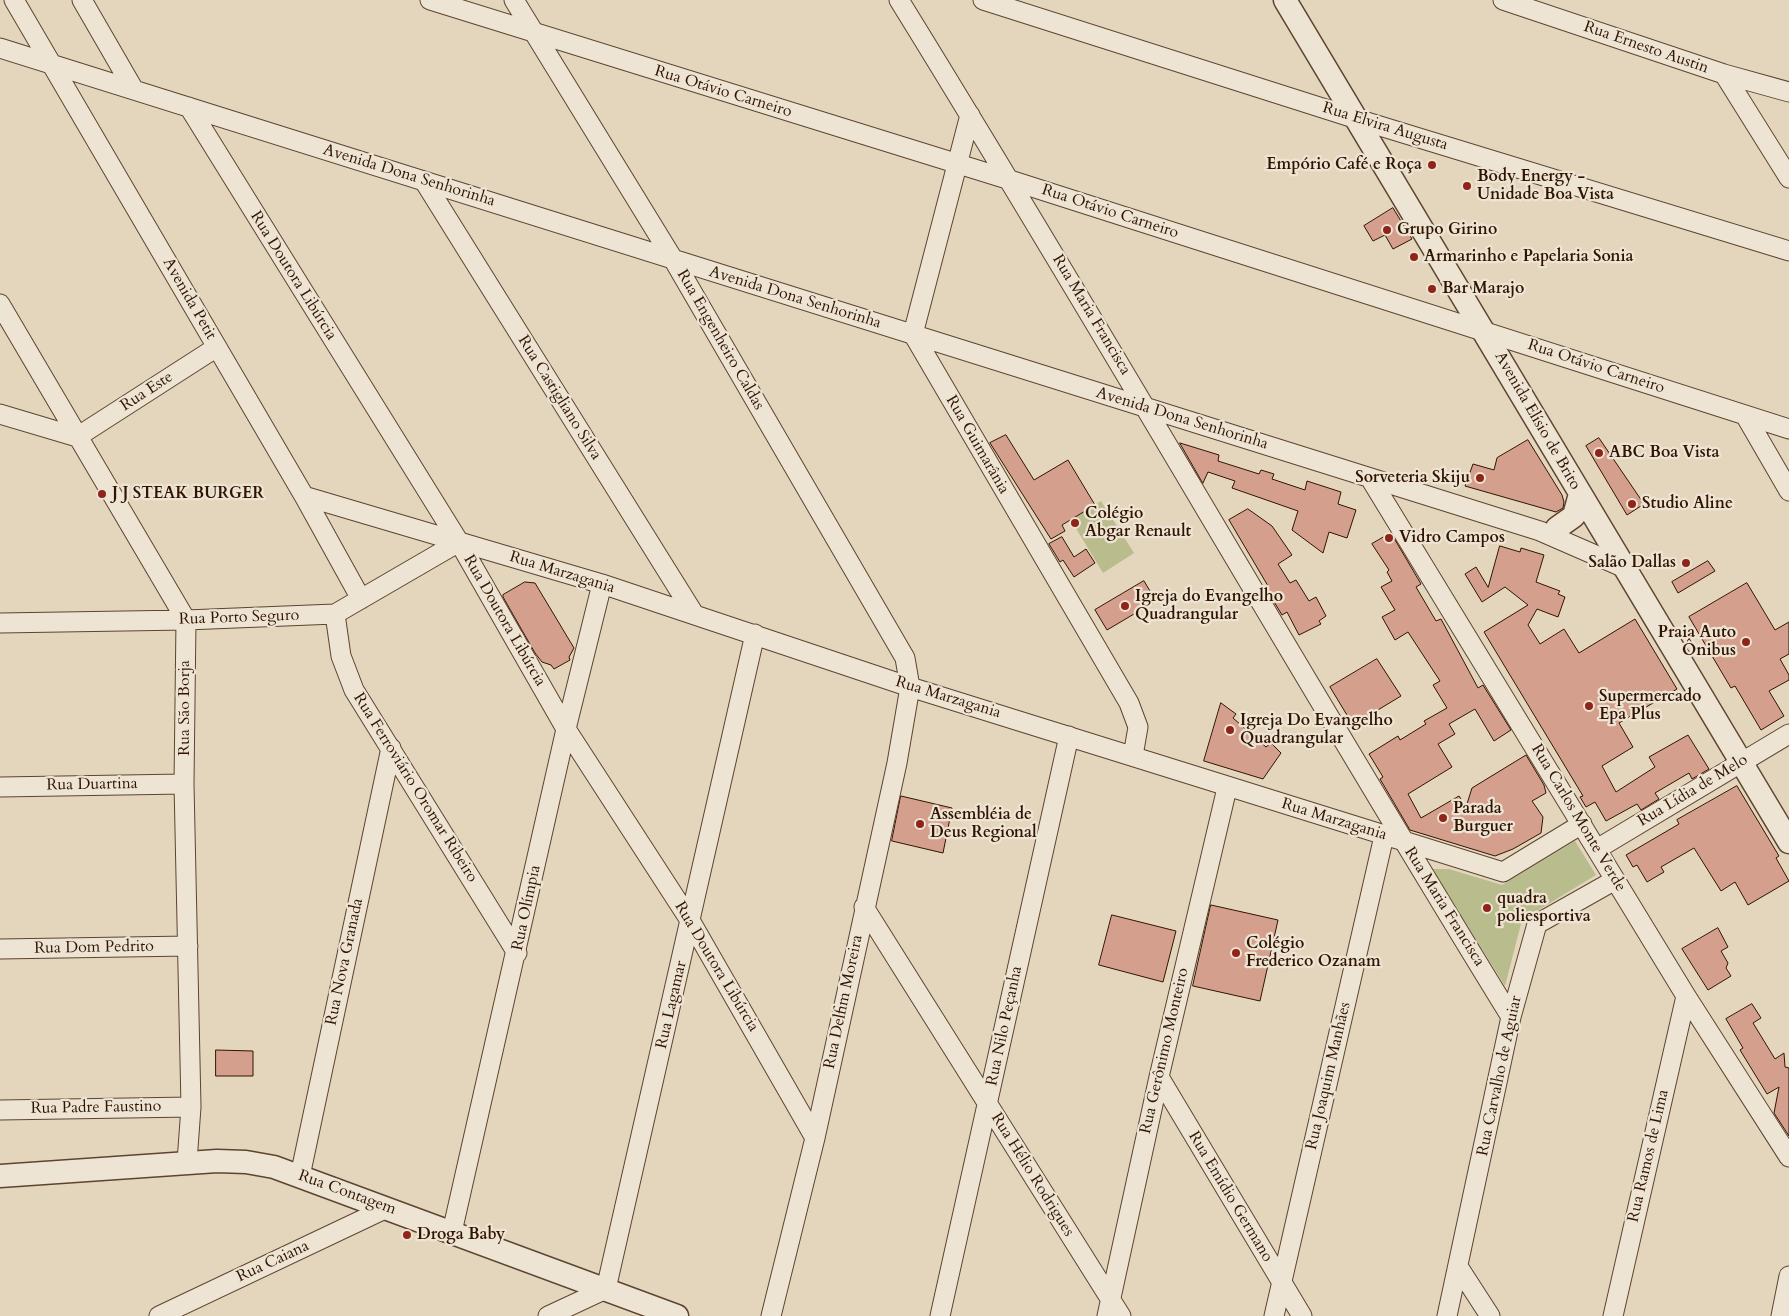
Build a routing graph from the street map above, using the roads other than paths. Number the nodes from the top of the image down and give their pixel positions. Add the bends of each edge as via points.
1 (14, 0) edge
2 (82, 0) edge
3 (430, 0) edge
4 (514, 0) edge
5 (899, 0) edge
6 (983, 0) edge
7 (1285, 0) edge
8 (1300, 0) edge
9 (1503, 0) edge
10 (534, 33) junction
11 (0, 48) edge
12 (51, 64) junction
13 (1724, 74) junction
14 (134, 90) junction
15 (1789, 92) edge
16 (189, 107) junction
17 (970, 115) junction
18 (1365, 121) junction
19 (957, 164) junction
20 (1789, 178) edge
21 (1010, 180) junction
22 (424, 181) junction
23 (1789, 250) edge
24 (673, 259) junction
25 (0, 304) edge
26 (1492, 333) junction
27 (913, 334) junction
28 (217, 347) junction
29 (1146, 407) junction
30 (0, 414) edge
31 (1745, 415) junction
32 (1789, 429) edge
33 (77, 437) junction
34 (1370, 478) junction
35 (1789, 491) edge
36 (1580, 494) junction
37 (304, 496) junction
38 (1548, 530) junction
39 (459, 542) junction
40 (1621, 555) junction
41 (602, 584) junction
42 (362, 599) junction
43 (335, 614) junction
44 (694, 614) junction
45 (186, 620) junction
46 (0, 623) edge
47 (755, 634) junction
48 (910, 687) junction
49 (566, 729) junction
50 (1789, 734) edge
51 (1069, 736) junction
52 (391, 748) junction
53 (1133, 756) junction
54 (1747, 759) junction
55 (184, 784) junction
56 (0, 787) edge
57 (1227, 788) junction
58 (1789, 813) edge
59 (1582, 824) junction
60 (1384, 836) junction
61 (1404, 842) junction
62 (1789, 842) edge
63 (1596, 849) junction
64 (1615, 880) junction
65 (864, 907) junction
66 (691, 922) junction
67 (188, 946) junction
68 (0, 949) edge
69 (517, 953) junction
70 (1686, 996) junction
71 (1511, 1017) junction
72 (1159, 1077) junction
73 (988, 1104) junction
74 (191, 1107) junction
75 (0, 1110) edge
76 (815, 1138) junction
77 (1789, 1157) edge
78 (187, 1162) junction
79 (0, 1176) edge
80 (300, 1176) junction
81 (387, 1208) junction
82 (452, 1232) junction
83 (1459, 1268) junction
84 (1789, 1276) edge
85 (1282, 1283) junction
86 (606, 1288) junction
87 (1109, 1308) edge
88 (159, 1316) edge
89 (548, 1316) edge
90 (677, 1316) edge
91 (771, 1316) edge
92 (940, 1316) edge
93 (1121, 1316) edge
94 (1274, 1316) edge
95 (1302, 1316) edge
96 (1447, 1316) edge
97 (1490, 1316) edge
98 (1613, 1316) edge
99 (1781, 1316) edge

1 - 12 street, Avenida Petit
2 - 14 street
3 - 10 street, Rua Otávio Carneiro
4 - 10 street, Rua Engenheiro Caldas
5 - 17 street, Rua Maria Francisca
6 - 18 street, Rua Elvira Augusta
7 - 18 street, Avenida Elísio de Brito
8 - 18 street, Avenida Elísio de Brito
9 - 13 street, Rua Ernesto Austin
10 - 19 street, Rua Otávio Carneiro
10 - 24 street, Rua Engenheiro Caldas
11 - 12 street, Avenida Dona Senhorinha
12 - 14 street, Avenida Dona Senhorinha
12 - 28 street, Avenida Petit
13 - 15 street, Rua Ernesto Austin
13 - 20 street
14 - 16 street, Avenida Dona Senhorinha
16 - 22 street, Avenida Dona Senhorinha
16 - 39 street, Rua Doutora Libúrcia
17 - 19 street
17 - 21 street, Rua Maria Francisca
18 - 23 street, Rua Elvira Augusta
18 - 26 street, Avenida Elísio de Brito
19 - 21 street, Rua Otávio Carneiro
19 - 27 street
21 - 26 street, Rua Otávio Carneiro
21 - 29 street, Rua Maria Francisca
22 - 24 street, Avenida Dona Senhorinha
22 - 44 street, Rua Castigliano Silva
24 - 27 street, Avenida Dona Senhorinha
24 - 48 street, Rua Engenheiro Caldas via 889,627 905,658
25 - 33 street
26 - 31 street, Rua Otávio Carneiro
26 - 36 street, Avenida Elísio de Brito
26 - 40 street, Avenida Elísio de Brito
27 - 29 street, Avenida Dona Senhorinha
27 - 53 street, Rua Guimarânia via 1128,703 1138,727
28 - 33 street, Rua Este
28 - 37 street, Avenida Petit
29 - 34 street, Avenida Dona Senhorinha
29 - 61 street, Rua Maria Francisca
30 - 33 street
31 - 32 street, Rua Otávio Carneiro
31 - 35 street
33 - 45 street
34 - 38 street, Avenida Dona Senhorinha
34 - 59 street, Rua Carlos Monte Verde
36 - 38 street via 1574,516
36 - 40 street, Avenida Elísio de Brito
37 - 39 street, Rua Marzagania
37 - 42 street, Avenida Petit
38 - 40 street, Avenida Dona Senhorinha
38 - 40 street, Avenida Dona Senhorinha
39 - 41 street, Rua Marzagania
39 - 42 street, Rua Porto Seguro
39 - 49 street, Rua Doutora Libúrcia
40 - 54 street, Avenida Elísio de Brito
41 - 44 street, Rua Marzagania
41 - 49 street, Rua Olímpia
42 - 43 street, Rua Porto Seguro
43 - 45 street, Rua Porto Seguro
43 - 52 street, Rua Ferroviário Oromar Ribeiro via 345,672
44 - 47 street, Rua Marzagania
45 - 46 street, Rua Porto Seguro
45 - 55 street, Rua São Borja
47 - 48 street, Rua Marzagania
47 - 66 street, Rua Lagamar
48 - 51 street, Rua Marzagania
48 - 65 street, Rua Delfim Moreira via 897,763
49 - 66 street, Rua Doutora Libúrcia
49 - 69 street, Rua Olímpia
50 - 54 street, Rua Lídia de Melo
51 - 53 street, Rua Marzagania
51 - 73 street, Rua Nilo Peçanha
52 - 69 street, Rua Ferroviário Oromar Ribeiro
52 - 80 street, Rua Nova Granada
53 - 57 street, Rua Marzagania
54 - 58 street, Avenida Elísio de Brito
54 - 62 street, Avenida Elísio de Brito
54 - 63 street, Rua Lídia de Melo
55 - 56 street, Rua Duartina
55 - 67 street, Rua São Borja
57 - 60 street, Rua Marzagania
57 - 72 street, Rua Gerônimo Monteiro
59 - 61 street, Rua Marzagania via 1503,872
59 - 63 street, Rua Carlos Monte Verde
60 - 61 street, Rua Marzagania
60 - 85 street, Rua Joaquim Manhães
61 - 71 street, Rua Maria Francisca
63 - 64 street, Rua Carlos Monte Verde
64 - 70 street, Rua Carlos Monte Verde
64 - 71 street, Rua Carvalho de Aguiar via 1537,924
65 - 73 street, Rua Hélio Rodrigues
65 - 76 street, Rua Delfim Moreira
66 - 76 street, Rua Doutora Libúrcia
66 - 86 street, Rua Lagamar
67 - 68 street, Rua Dom Pedrito
67 - 74 street, Rua São Borja
69 - 82 street, Rua Olímpia
70 - 77 street, Rua Carlos Monte Verde
70 - 98 street, Rua Ramos de Lima
71 - 83 street, Rua Carvalho de Aguiar
72 - 85 street, Rua Emídio Germano
72 - 87 street, Rua Gerônimo Monteiro
73 - 87 street, Rua Hélio Rodrigues
73 - 92 street, Rua Nilo Peçanha
74 - 75 street, Rua Padre Faustino
74 - 78 street, Rua São Borja
76 - 91 street, Rua Delfim Moreira
78 - 79 street, Rua Contagem
78 - 80 street, Rua Contagem via 246,1162
80 - 81 street, Rua Contagem
81 - 82 street, Rua Contagem
81 - 88 street, Rua Caiana
82 - 86 street, Rua Contagem
83 - 96 street, Rua Carvalho de Aguiar
83 - 97 street
84 - 99 street
85 - 94 street, Rua Joaquim Manhães
85 - 95 street, Rua Emídio Germano
86 - 89 street
86 - 90 street, Rua Contagem
87 - 93 street, Rua Hélio Rodrigues

